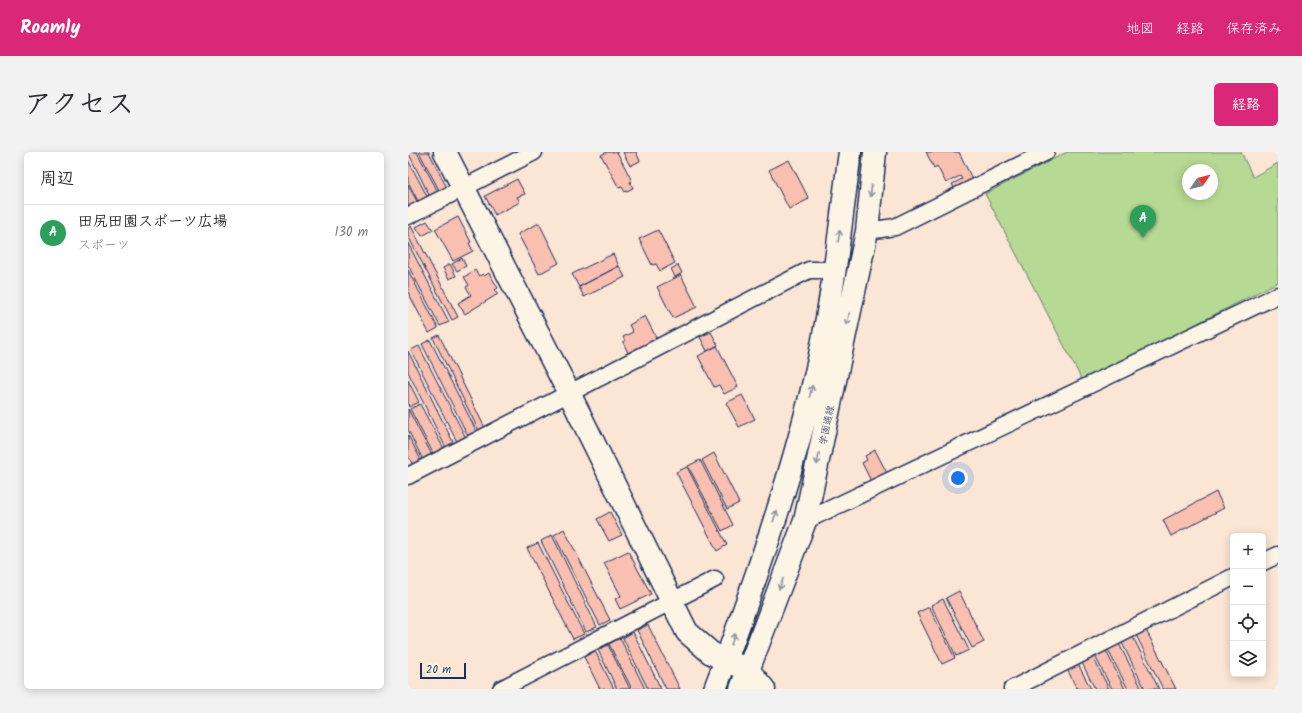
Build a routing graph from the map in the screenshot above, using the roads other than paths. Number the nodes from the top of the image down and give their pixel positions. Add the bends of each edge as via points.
1 (445, 152) edge
2 (534, 152) edge
3 (850, 152) edge
4 (875, 152) edge
5 (1046, 152) edge
6 (464, 188) junction
7 (408, 216) edge
8 (867, 231) junction
9 (834, 270) junction
10 (1278, 295) edge
11 (569, 393) junction
12 (408, 476) edge
13 (805, 521) junction
14 (1278, 555) edge
15 (1266, 561) edge
16 (715, 579) dead end
17 (1230, 579) edge
18 (671, 602) junction
19 (726, 660) junction
20 (745, 679) edge
21 (502, 689) edge
22 (714, 689) edge
23 (764, 689) edge
24 (1012, 689) edge

1 - 6 street
2 - 6 street
9 -> 3 street
4 -> 8 street, 学園通線
5 - 8 street via 894,227
6 - 7 street
6 - 11 street
8 -> 13 street, 学園通線
9 - 11 street via 810,270
19 -> 9 street via 797,446 820,355
10 - 13 street
11 - 12 street
11 - 18 street
13 -> 20 street, 学園通線
14 - 15 street
16 - 18 street
17 - 24 street
18 - 19 street via 687,632 712,653
18 - 21 street
19 - 20 street
19 - 22 street
20 - 23 street

